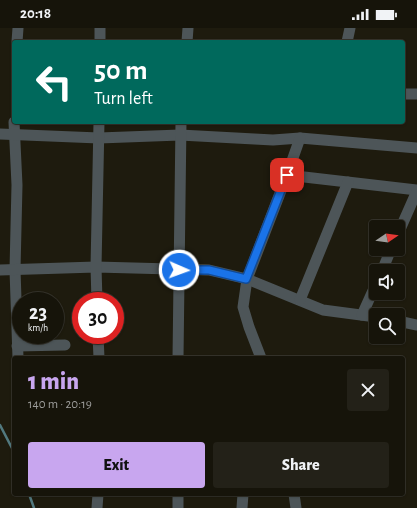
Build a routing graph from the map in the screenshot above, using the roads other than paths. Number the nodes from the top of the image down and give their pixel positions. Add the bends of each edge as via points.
1 (18, 28) edge
2 (100, 28) edge
3 (188, 28) edge
4 (350, 28) edge
5 (17, 40) edge
6 (100, 40) edge
7 (187, 40) edge
8 (347, 40) edge
9 (405, 94) edge
10 (417, 94) edge
11 (14, 124) edge
12 (99, 124) edge
13 (181, 124) edge
14 (0, 134) edge
15 (14, 134) junction
16 (180, 135) junction
17 (99, 138) junction
18 (300, 138) junction
19 (417, 148) edge
20 (287, 175) junction
21 (348, 182) junction
22 (417, 190) edge
23 (404, 220) edge
24 (96, 268) junction
25 (0, 270) edge
26 (15, 270) junction
27 (179, 270) junction
28 (246, 279) junction
29 (97, 292) edge
30 (300, 300) junction
31 (369, 300) edge
32 (362, 315) junction
33 (369, 316) edge
34 (405, 322) edge
35 (417, 325) edge
36 (65, 344) dead end
37 (98, 344) edge
38 (17, 346) junction
39 (18, 356) edge
40 (99, 356) edge
41 (178, 356) edge
42 (260, 356) edge
43 (98, 496) edge
44 (178, 496) edge
45 (243, 496) edge
46 (294, 496) edge
47 (97, 508) edge
48 (178, 508) edge
49 (242, 508) edge
50 (296, 508) edge

1 - 5 street
2 - 6 street
3 - 7 street
4 - 8 street
9 - 10 street
11 - 15 street
12 - 17 street
13 - 16 street
14 - 15 street
15 - 17 street
15 - 26 street via 17,185
16 - 17 street
16 - 18 street via 273,140
16 - 27 street
17 - 24 street
18 - 19 street
18 - 20 street
20 - 21 street
20 - 28 street
21 - 22 street
21 - 30 street
22 - 23 street
24 - 26 street
24 - 27 street
24 - 29 street
25 - 26 street
26 - 38 street
27 - 28 street via 209,270
27 - 41 street
28 - 30 street
28 - 42 street via 243,307
30 - 32 street via 323,310
31 - 32 street
32 - 33 street
34 - 35 street
36 - 38 street
37 - 40 street
38 - 39 street
43 - 47 street
44 - 48 street
45 - 49 street
46 - 50 street

